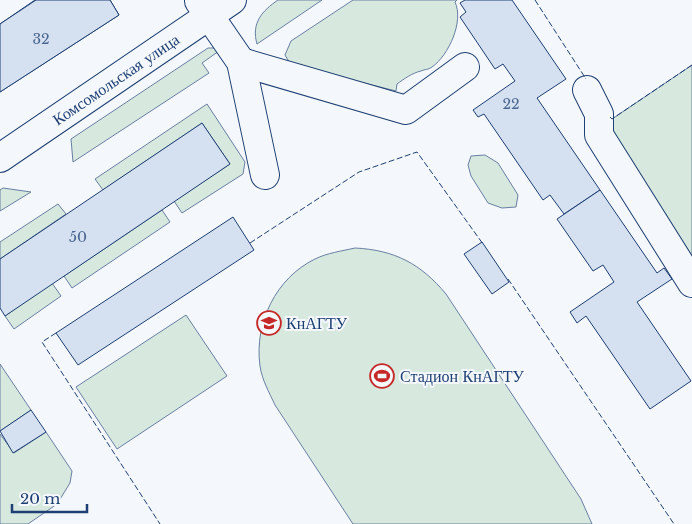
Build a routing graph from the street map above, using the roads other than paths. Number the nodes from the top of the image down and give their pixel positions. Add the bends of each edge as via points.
1 (232, 0) edge
2 (204, 8) edge
3 (241, 62) junction
4 (465, 67) dead end
5 (587, 90) dead end
6 (0, 158) edge
7 (265, 175) dead end
8 (692, 283) edge

1 - 2 street, Комсомольская улица
2 - 3 street
2 - 6 street, Комсомольская улица
3 - 4 street via 406,110
3 - 7 street
5 - 8 street via 599,114 599,135

